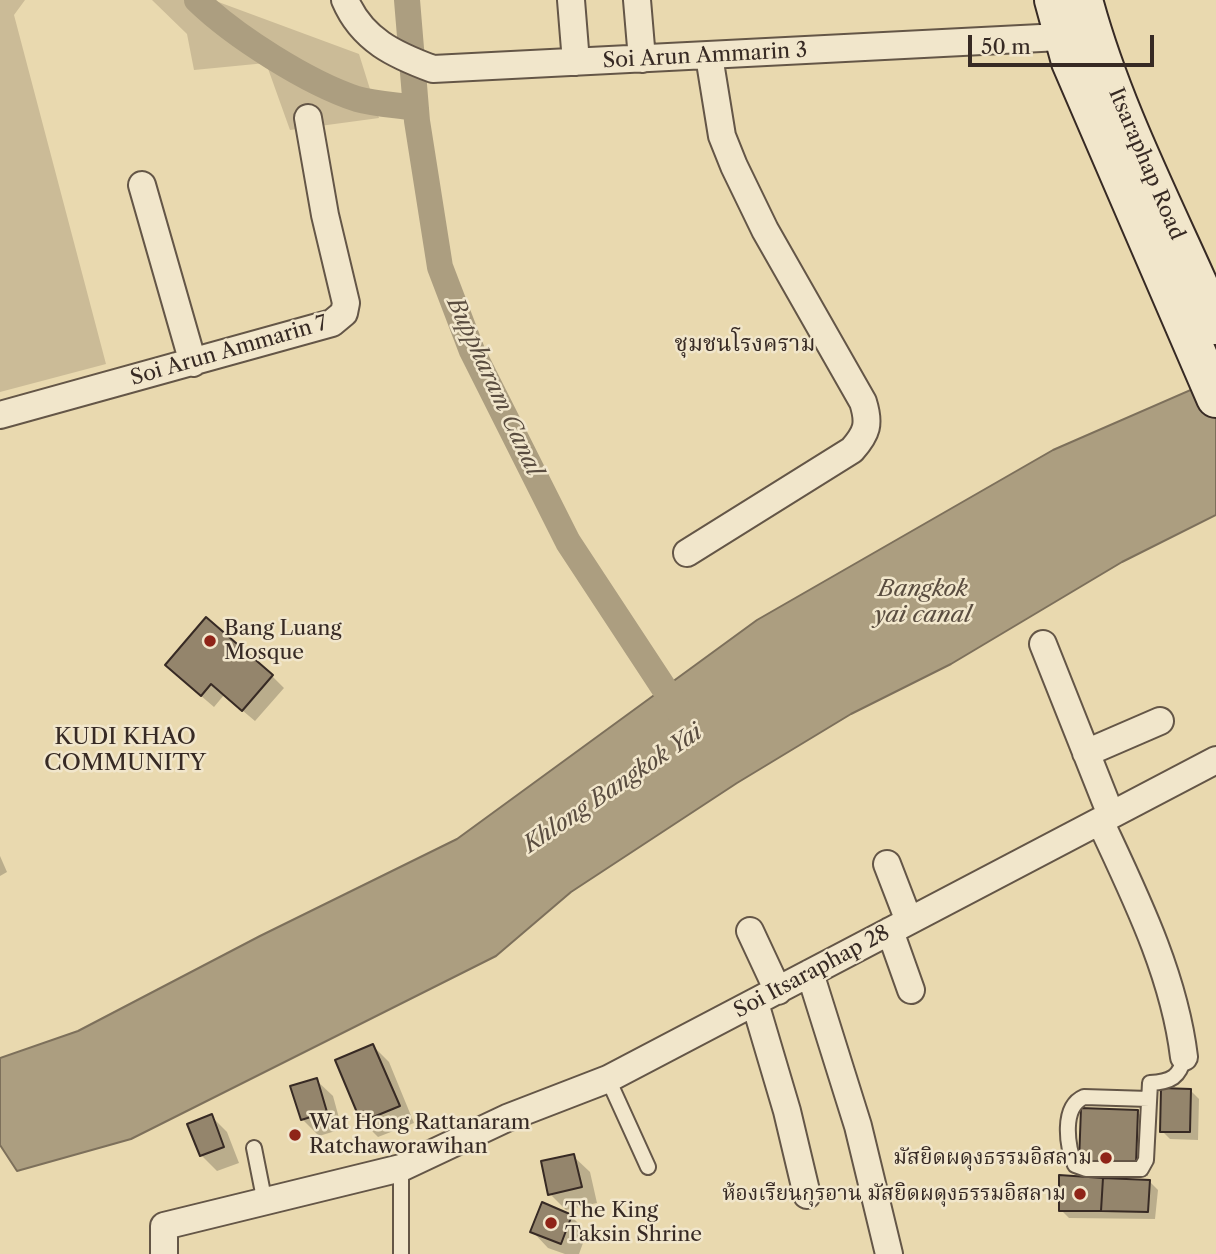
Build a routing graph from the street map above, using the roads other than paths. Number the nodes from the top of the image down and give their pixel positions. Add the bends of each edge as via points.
1 (345, 0) edge
2 (571, 0) edge
3 (637, 0) edge
4 (1054, 0) edge
5 (1080, 24) edge
6 (709, 56) junction
7 (642, 59) junction
8 (576, 62) junction
9 (308, 118) dead end
10 (142, 184) dead end
11 (1158, 229) junction
12 (1216, 325) edge
13 (193, 363) junction
14 (1216, 398) edge
15 (0, 415) edge
16 (687, 554) dead end
17 (1043, 643) dead end
18 (1160, 721) dead end
19 (1086, 753) junction
20 (1216, 760) edge
21 (1105, 818) junction
22 (887, 864) dead end
23 (900, 926) junction
24 (750, 930) dead end
25 (810, 973) junction
26 (911, 990) dead end
27 (766, 997) junction
28 (1184, 1056) joint
29 (608, 1079) junction
30 (1149, 1099) junction
31 (254, 1148) dead end
32 (648, 1167) dead end
33 (401, 1168) junction
34 (807, 1195) dead end
35 (265, 1203) junction
36 (164, 1254) edge
37 (401, 1254) edge
38 (889, 1254) edge

1 - 8 street, Soi Arun Ammarin 3 via 360,27 383,48 433,69
2 - 8 street
3 - 7 street
4 - 5 main road, Itsaraphap Road
5 - 6 street, Soi Arun Ammarin 3
5 - 11 main road, Itsaraphap Road via 1136,144
6 - 7 street, Soi Arun Ammarin 3
6 - 16 street via 722,136 734,166 869,420 865,436 852,450
7 - 8 street, Soi Arun Ammarin 3
9 - 13 street, Soi Arun Ammarin 7 via 346,303 344,313 332,323
10 - 13 street
11 - 12 main road, Itsaraphap Road
11 - 14 main road
13 - 15 street, Soi Arun Ammarin 7
17 - 19 street
18 - 19 street
19 - 21 street
20 - 21 street, Soi Itsaraphap 28
21 - 23 street, Soi Itsaraphap 28
21 - 28 street via 1141,909 1180,1029
22 - 23 street
23 - 25 street, Soi Itsaraphap 28
23 - 26 street
24 - 27 street
25 - 27 street, Soi Itsaraphap 28
25 - 38 street via 858,1126
27 - 29 street, Soi Itsaraphap 28
27 - 34 street
28 - 30 lane via 1174,1078 1150,1083
29 - 32 lane
29 - 33 street, Soi Itsaraphap 28 via 507,1118
30 - 30 lane via 1084,1097 1075,1101 1069,1109 1070,1154 1075,1165 1141,1169 1146,1160
31 - 35 lane
33 - 35 street, Soi Itsaraphap 28
33 - 37 lane
35 - 36 street, Soi Itsaraphap 28 via 164,1226

